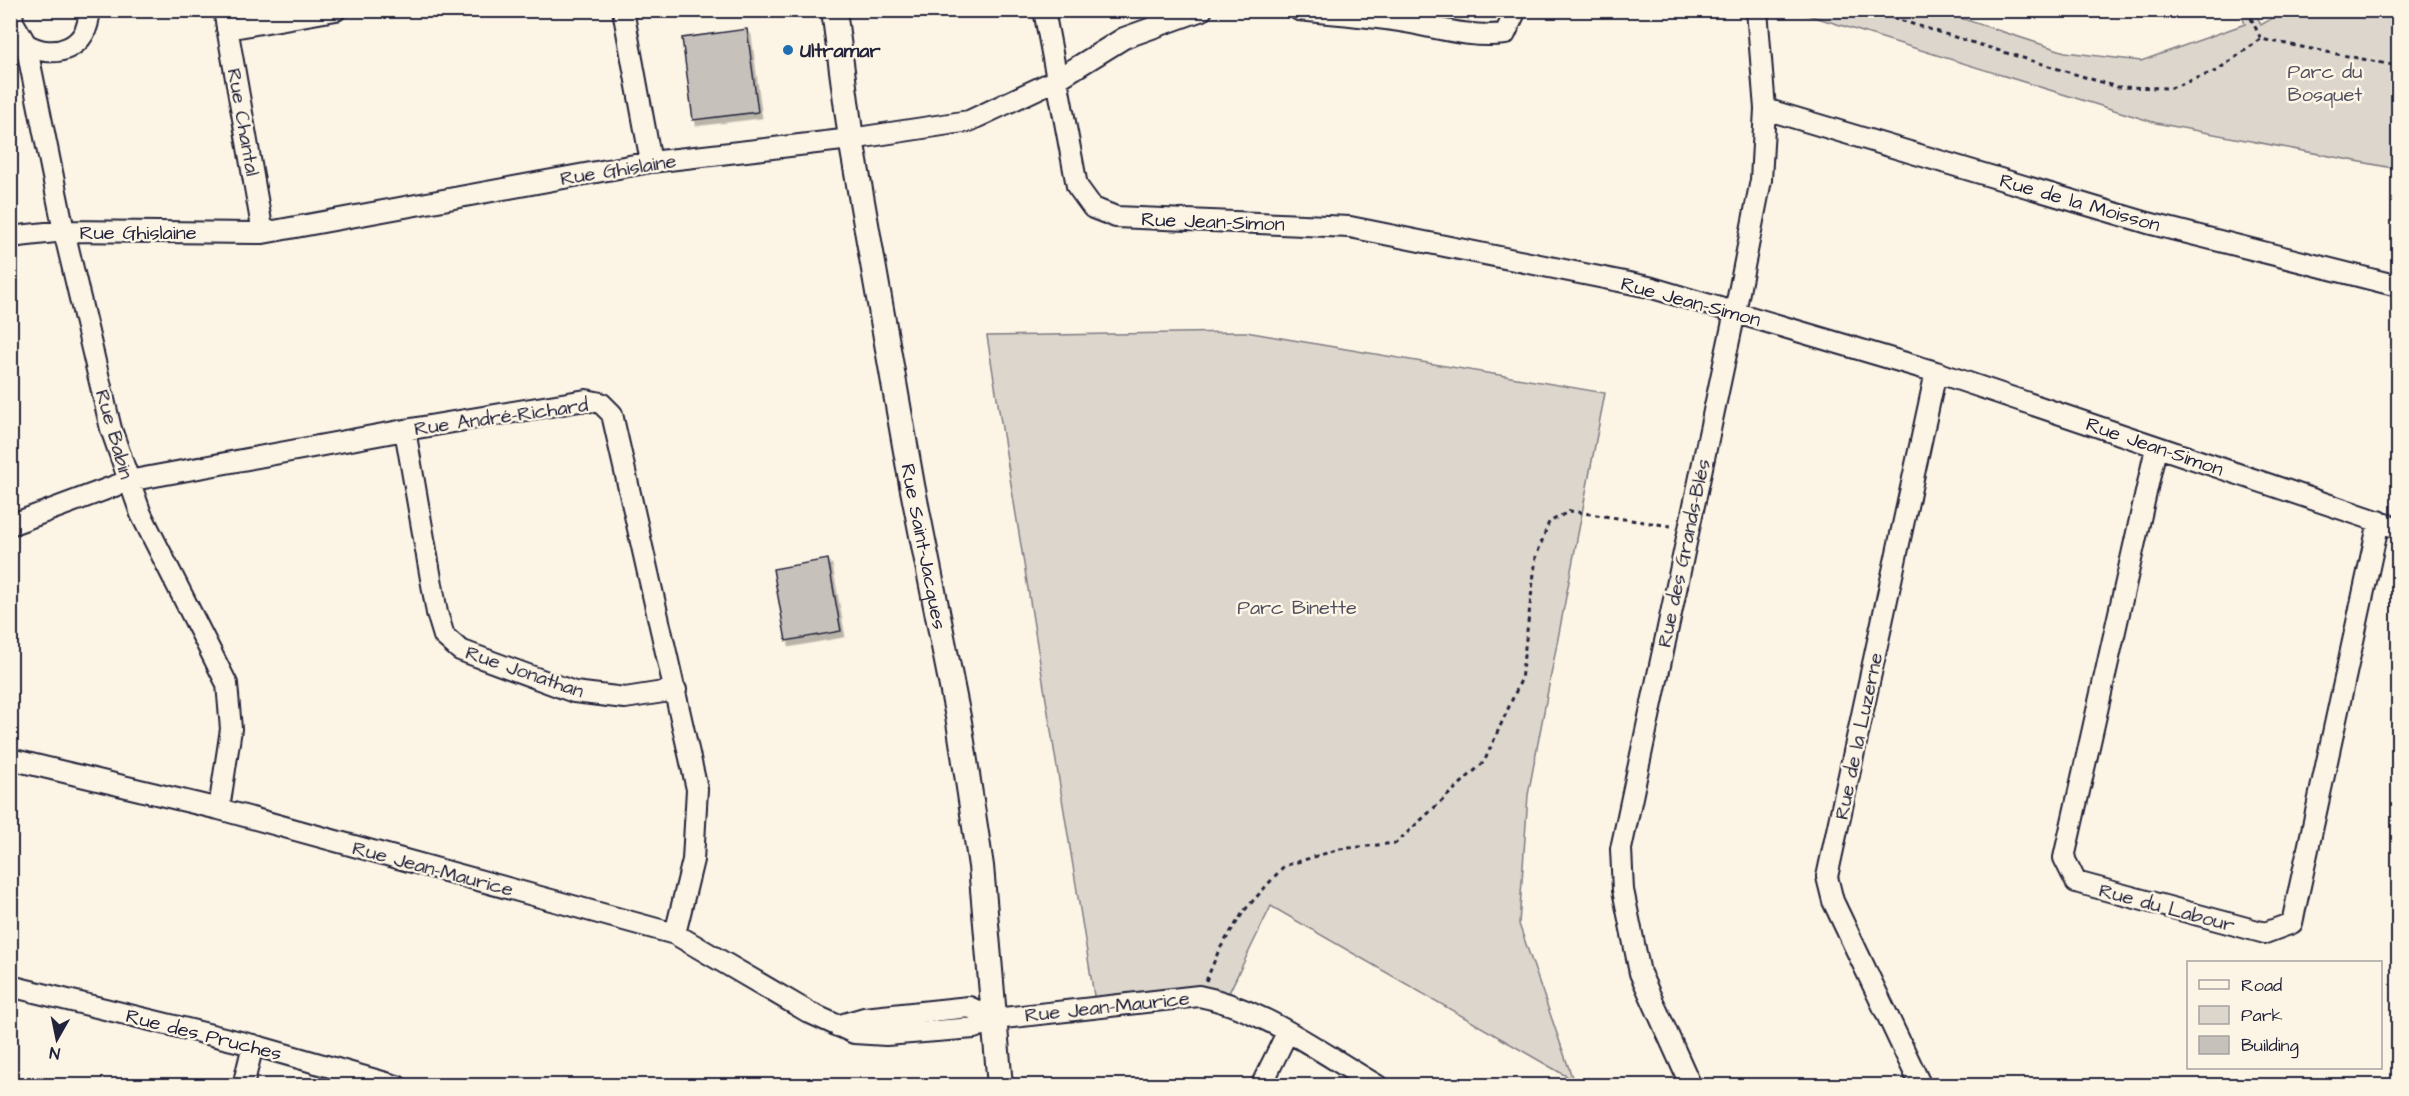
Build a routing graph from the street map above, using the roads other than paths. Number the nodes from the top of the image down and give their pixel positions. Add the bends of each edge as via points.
1 (12, 10) edge
2 (89, 10) edge
3 (336, 10) edge
4 (623, 10) edge
5 (834, 10) edge
6 (1044, 10) edge
7 (1202, 10) edge
8 (1299, 10) edge
9 (1516, 10) edge
10 (1757, 10) edge
11 (226, 20) edge
12 (26, 44) junction
13 (1056, 80) junction
14 (1765, 109) junction
15 (851, 139) junction
16 (651, 162) junction
17 (64, 231) junction
18 (263, 233) junction
19 (10, 237) edge
20 (2398, 286) edge
21 (1736, 312) junction
22 (1936, 372) junction
23 (405, 430) junction
24 (2156, 448) junction
25 (128, 481) junction
26 (2379, 521) junction
27 (10, 525) edge
28 (2398, 528) edge
29 (676, 690) junction
30 (10, 759) edge
31 (219, 809) junction
32 (675, 934) junction
33 (10, 986) edge
34 (995, 1019) junction
35 (1287, 1033) junction
36 (253, 1045) junction
37 (243, 1086) edge
38 (397, 1086) edge
39 (1000, 1086) edge
40 (1262, 1086) edge
41 (1378, 1086) edge
42 (1691, 1086) edge
43 (1921, 1086) edge

1 - 12 street, Rue Babin via 13,22
2 - 12 street via 88,25 73,46 49,53
3 - 11 street
4 - 16 street
5 - 15 street, Rue Saint-Jacques
6 - 13 street, Rue Jean-Simon
7 - 13 street, Rue Ghislaine via 1124,38
8 - 9 street via 1487,36 1505,34
10 - 14 street, Rue des Grands-Blés
11 - 18 street, Rue Chantal
12 - 17 street, Rue Babin
13 - 15 street, Rue Ghislaine via 969,121
13 - 21 street, Rue Jean-Simon via 1077,186 1093,208 1116,217 1350,227 1649,287
14 - 20 street, Rue de la Moisson via 2148,223
14 - 21 street, Rue des Grands-Blés via 1761,180
15 - 16 street, Rue Ghislaine
15 - 34 street, Rue Saint-Jacques via 959,723 981,866
16 - 18 street, Rue Ghislaine
17 - 18 street, Rue Ghislaine
17 - 19 street, Rue Ghislaine
17 - 25 street, Rue Babin via 111,429
21 - 22 street, Rue Jean-Simon
21 - 42 street, Rue des Grands-Blés via 1621,849 1623,890 1640,973
22 - 24 street, Rue Jean-Simon
22 - 43 street, Rue de la Luzerne via 1827,877 1833,901
23 - 25 street, Rue André-Richard
23 - 29 street, Rue Jonathan via 444,636 460,650 574,692 625,698
23 - 29 street, Rue André-Richard via 586,400 602,403 612,414
24 - 26 street, Rue Jean-Simon
24 - 26 street, Rue du Labour via 2064,858 2076,882 2265,933 2292,923
25 - 27 street, Rue André-Richard
25 - 31 street, Rue Babin via 227,684 231,729
26 - 28 street, Rue Jean-Simon
29 - 32 street, Rue André-Richard via 697,789 693,860
30 - 31 street, Rue Jean-Maurice
31 - 32 street, Rue Jean-Maurice
32 - 34 street, Rue Jean-Maurice via 837,1026 864,1018 969,1007
33 - 36 street, Rue des Pruches
34 - 35 street, Rue Jean-Maurice via 1199,996 1225,1001
34 - 39 street, Rue Saint-Jacques
35 - 40 street
35 - 41 street, Rue Jean-Maurice
36 - 37 street
36 - 38 street, Rue des Pruches

